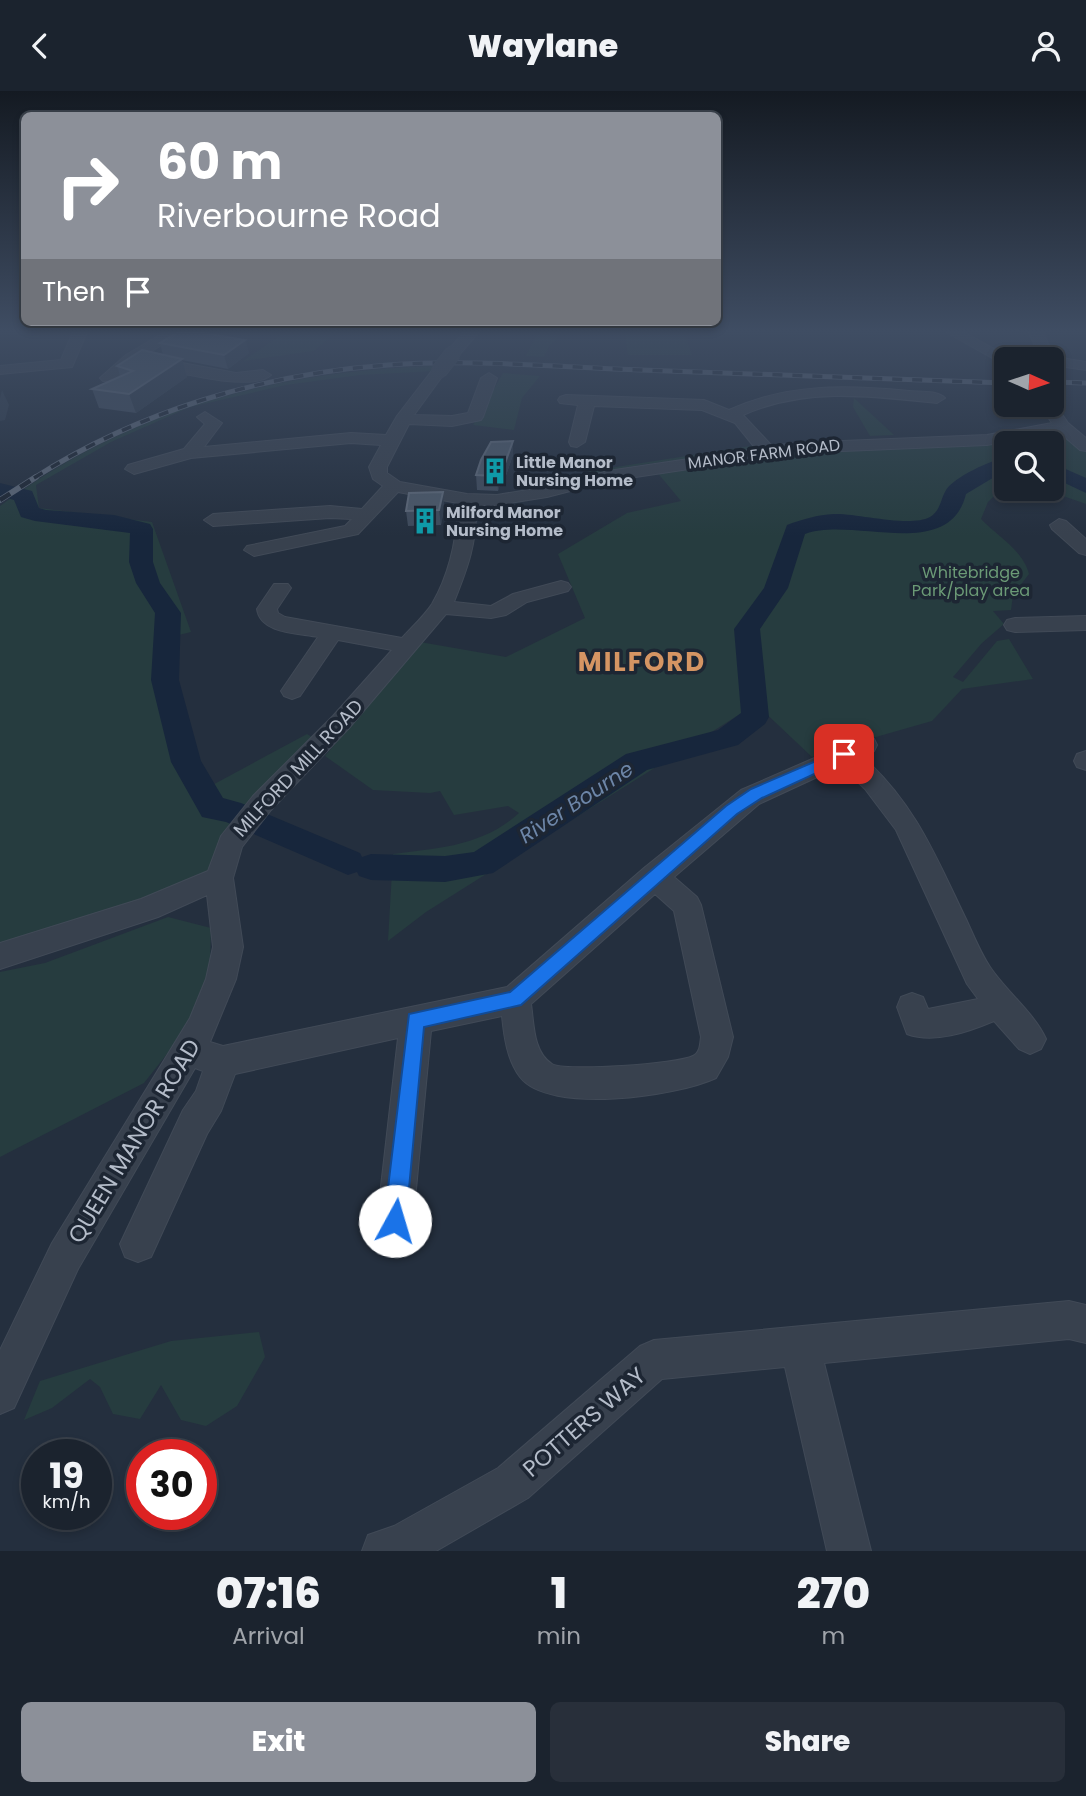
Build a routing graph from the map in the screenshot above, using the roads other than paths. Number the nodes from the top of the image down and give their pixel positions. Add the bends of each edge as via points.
1 (417, 400) edge
2 (481, 400) edge
3 (569, 400) edge
4 (770, 400) edge
5 (587, 401) junction
6 (733, 414) junction
7 (1056, 417) edge
8 (235, 419) dead end
9 (403, 419) junction
10 (1062, 426) junction
11 (391, 440) junction
12 (577, 442) dead end
13 (1086, 446) edge
14 (768, 452) junction
15 (190, 453) junction
16 (134, 469) dead end
17 (395, 486) junction
18 (467, 499) junction
19 (366, 515) junction
20 (213, 520) dead end
21 (1059, 525) dead end
22 (1086, 549) edge
23 (254, 550) dead end
24 (561, 587) dead end
25 (269, 595) dead end
26 (441, 607) junction
27 (1086, 623) edge
28 (1015, 625) dead end
29 (331, 634) junction
30 (409, 646) junction
31 (290, 684) dead end
32 (854, 750) joint
33 (654, 876) junction
34 (219, 878) junction
35 (0, 956) edge
36 (514, 999) junction
37 (999, 1004) junction
38 (912, 1007) dead end
39 (416, 1021) junction
40 (1030, 1039) dead end
41 (206, 1057) junction
42 (395, 1221) dead end
43 (138, 1244) dead end
44 (1086, 1324) edge
45 (800, 1347) junction
46 (0, 1394) edge
47 (384, 1551) edge
48 (849, 1551) edge

1 - 9 street, bridge
2 - 9 street via 475,417
3 - 5 street
4 - 6 street
5 - 6 street via 704,405
5 - 12 street
6 - 14 street
7 - 10 street
8 - 15 street via 210,419
9 - 11 street
10 - 13 street
10 - 14 street, MANOR FARM ROAD via 987,440
11 - 15 street via 351,437
11 - 17 street via 378,467 379,475
14 - 18 street, MANOR FARM ROAD via 608,475 497,500
15 - 16 street
17 - 18 street, MANOR FARM ROAD
17 - 19 street via 374,502
18 - 26 street, MILFORD MILL ROAD via 461,559
19 - 20 street via 330,512
19 - 23 street via 351,530
21 - 22 street
24 - 26 street via 527,590 491,612
25 - 29 street via 268,616 279,623
26 - 30 street, MILFORD MILL ROAD
27 - 28 street
29 - 30 street
29 - 31 street
30 - 34 street, MILFORD MILL ROAD via 230,842
32 - 33 street via 750,797
32 - 37 street via 945,879 969,959
33 - 36 street
33 - 36 street via 687,905 717,1037 706,1066 687,1073 553,1083 541,1078 523,1054
34 - 35 street via 148,909
34 - 41 street, QUEEN MANOR ROAD via 228,947
36 - 39 street
37 - 38 street via 965,1020 918,1024
37 - 40 street
39 - 41 street
39 - 42 street
41 - 43 street via 209,1100
41 - 46 street, QUEEN MANOR ROAD via 65,1256
44 - 45 street, POTTERS WAY via 1069,1321
45 - 47 street, POTTERS WAY via 654,1360 513,1483 403,1545
45 - 48 street

